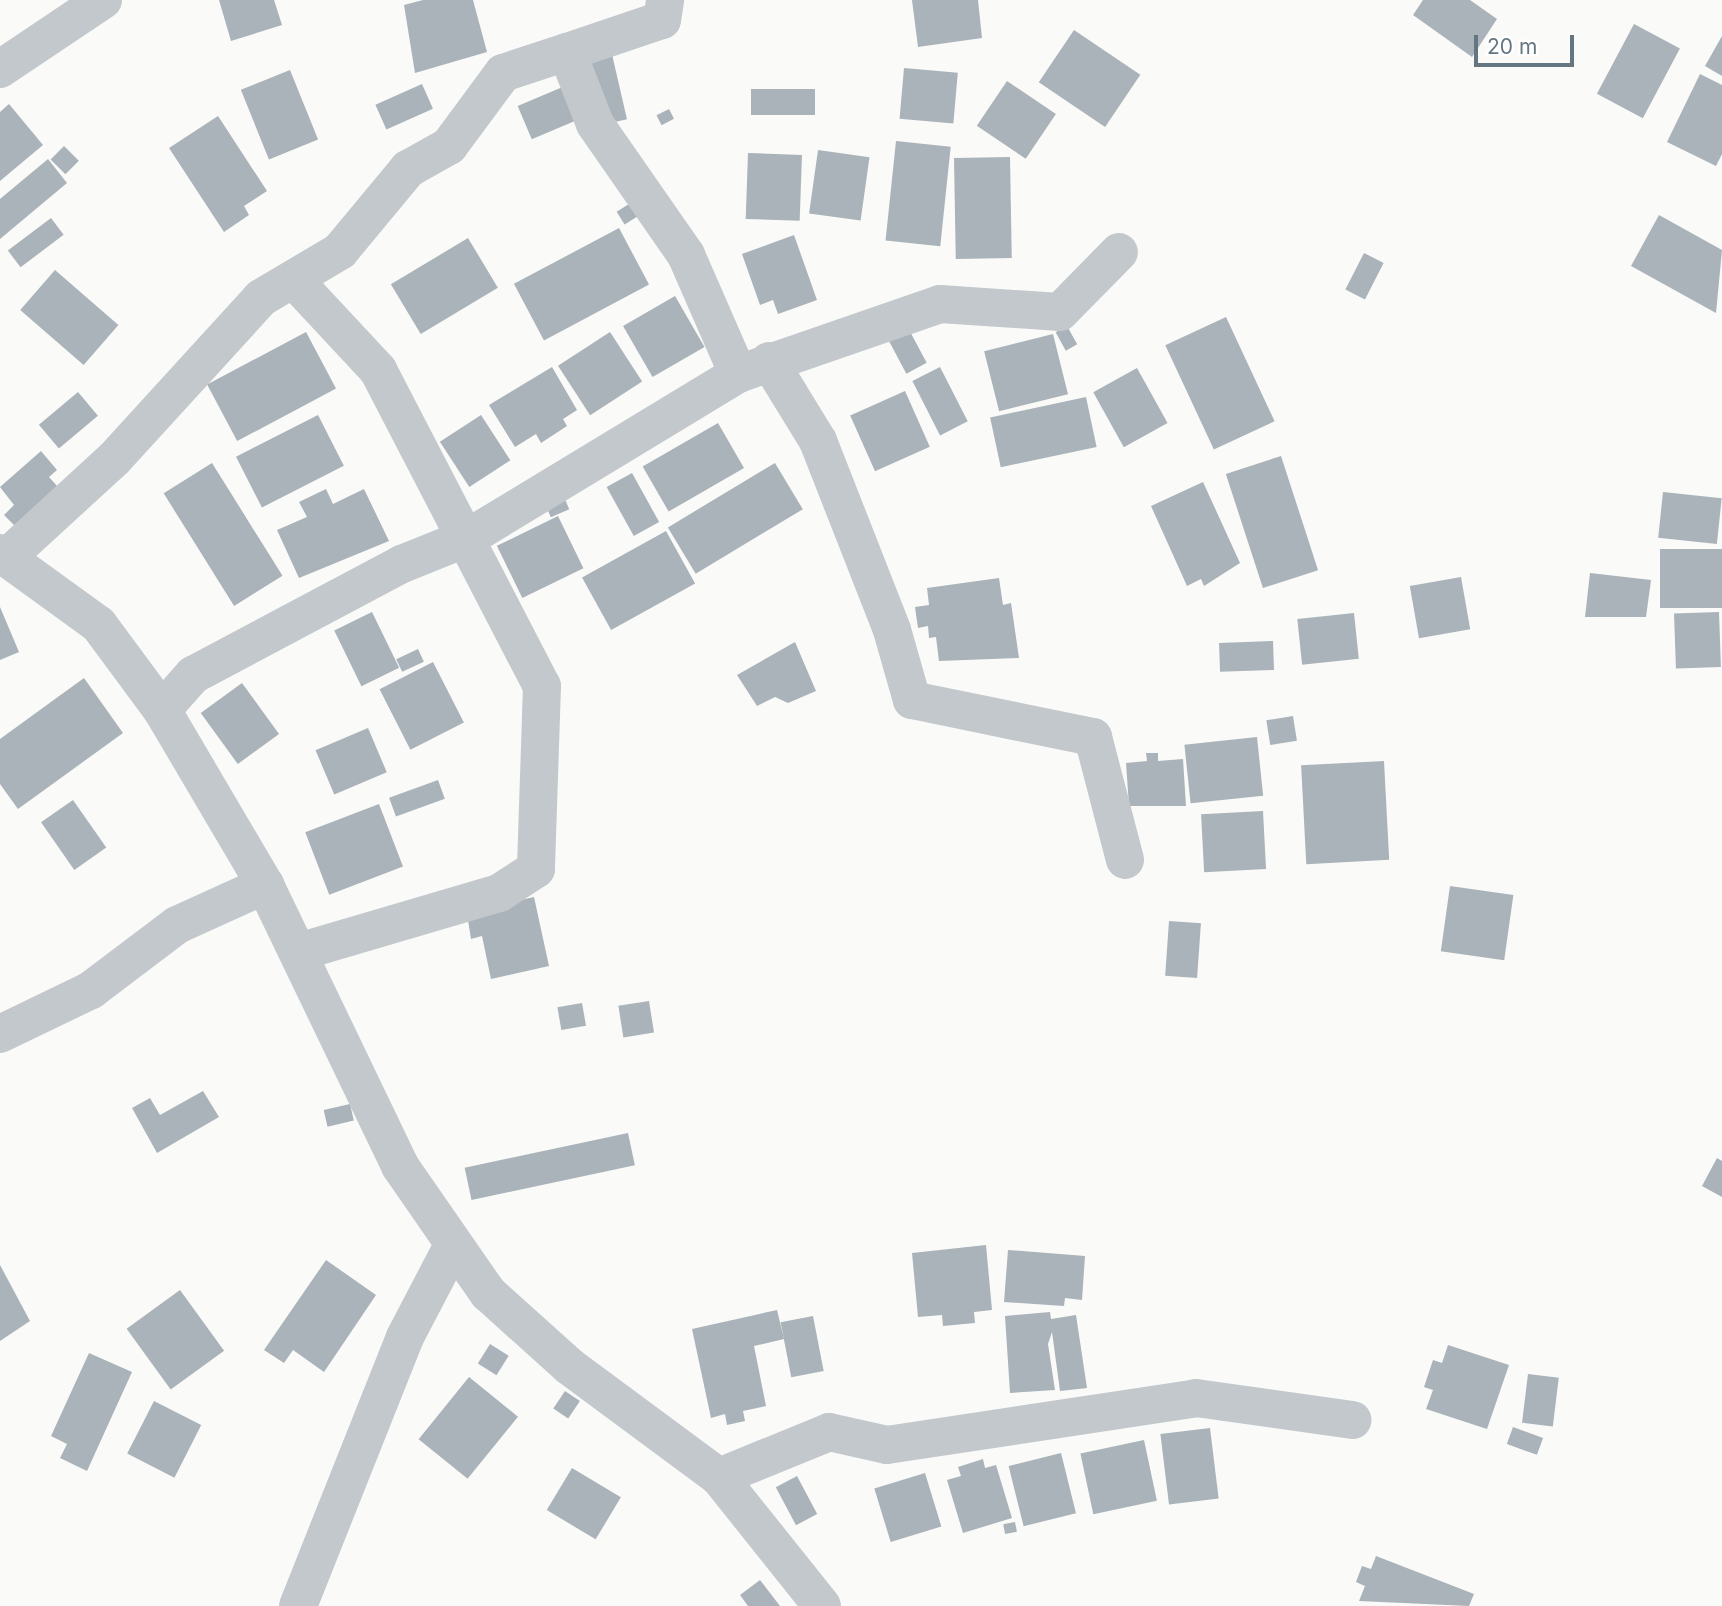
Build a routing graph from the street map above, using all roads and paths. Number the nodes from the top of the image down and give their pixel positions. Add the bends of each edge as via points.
1 (103, 0) edge
2 (665, 0) edge
3 (567, 52) junction
4 (0, 69) edge
5 (1119, 251) dead end
6 (295, 281) junction
7 (754, 367) junction
8 (469, 537) junction
9 (3, 555) edge
10 (162, 710) junction
11 (1125, 860) dead end
12 (265, 885) junction
13 (299, 952) junction
14 (0, 1034) edge
15 (453, 1245) junction
16 (1352, 1420) dead end
17 (719, 1477) junction
18 (298, 1606) edge
19 (822, 1606) edge

1 - 4 street
2 - 3 street via 662,20
3 - 6 street via 503,73 449,146 408,169 340,251
3 - 7 street via 595,124 686,255
5 - 7 street via 1060,312 940,304
6 - 8 street via 378,370
6 - 9 street via 261,298 114,459
7 - 8 street
7 - 11 street via 818,442 892,629 912,700 1093,737
8 - 10 street via 402,564 193,675
8 - 13 street via 542,686 536,869 499,893
9 - 10 street via 99,625
10 - 12 street
12 - 13 street
12 - 14 street via 177,925 91,990
13 - 15 street via 400,1166
15 - 17 street via 488,1293 569,1366
15 - 18 street via 405,1338
16 - 17 street via 1196,1398 887,1445 829,1432
17 - 19 street

